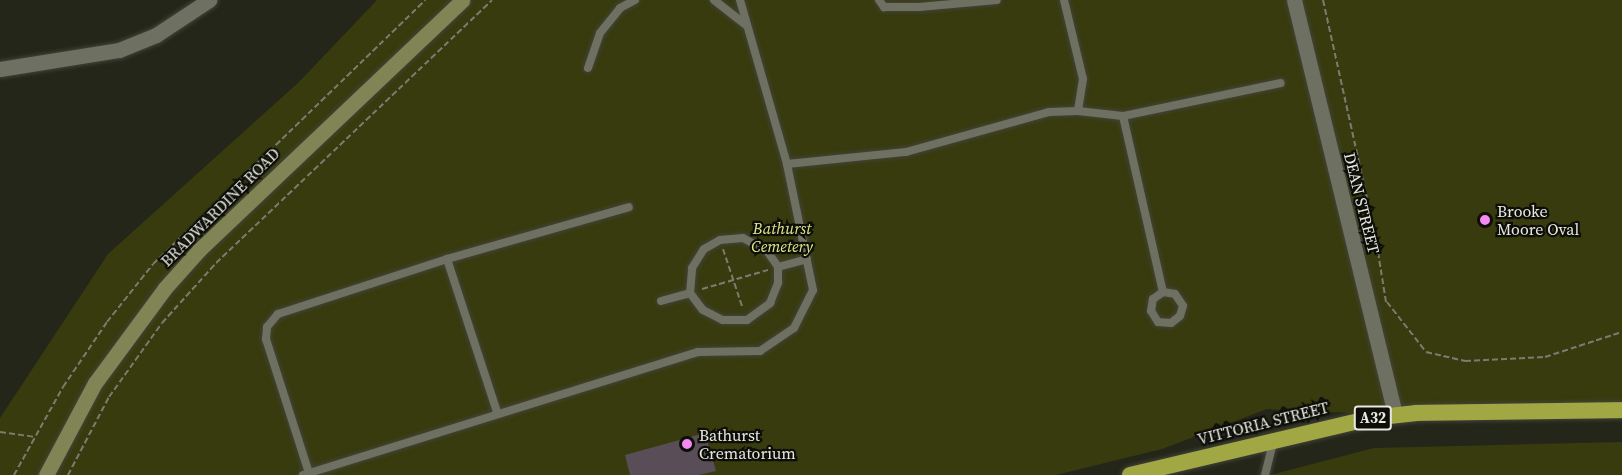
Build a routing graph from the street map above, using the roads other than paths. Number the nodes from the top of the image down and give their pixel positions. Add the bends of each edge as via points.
1 (209, 0) edge
2 (462, 0) edge
3 (634, 0) edge
4 (714, 0) edge
5 (740, 0) edge
6 (879, 0) edge
7 (997, 0) edge
8 (1064, 0) edge
9 (1294, 0) edge
10 (967, 1) edge
11 (746, 25) junction
12 (588, 68) dead end
13 (0, 69) edge
14 (1281, 83) dead end
15 (1078, 111) junction
16 (1123, 116) junction
17 (787, 164) junction
18 (629, 207) dead end
19 (447, 259) junction
20 (807, 259) junction
21 (778, 267) junction
22 (1163, 292) junction
23 (690, 293) junction
24 (661, 301) dead end
25 (1622, 410) edge
26 (496, 412) junction
27 (1395, 415) junction
28 (1273, 438) junction
29 (306, 474) edge
30 (46, 475) edge
31 (1130, 475) edge
32 (1265, 475) edge

1 - 13 street via 156,35 119,50
2 - 30 main road, BRADWARDINE ROAD via 198,250 95,383
3 - 12 lane via 620,8 600,33
4 - 11 lane
5 - 11 lane
6 - 10 lane via 884,7
7 - 10 lane
8 - 15 lane via 1083,79
9 - 27 street, DEAN STREET
11 - 17 lane
14 - 16 lane
15 - 16 lane
15 - 17 lane via 1049,112 906,152
16 - 22 lane
17 - 20 lane
18 - 19 lane
19 - 26 lane
19 - 29 lane via 278,314 267,327 266,339
20 - 21 lane
20 - 26 lane via 813,290 794,328 760,351 698,352
21 - 23 lane via 778,283 770,303 747,320 723,320 703,310
21 - 23 lane via 767,251 743,238 720,240 704,249 692,268
22 - 22 lane via 1175,294 1183,306 1180,316 1171,323 1158,322 1151,311 1153,299
23 - 24 lane
25 - 27 highway, VITTORIA STREET / A32
26 - 29 lane
27 - 28 highway, VITTORIA STREET / A32
28 - 31 highway, VITTORIA STREET / A32
28 - 32 lane

